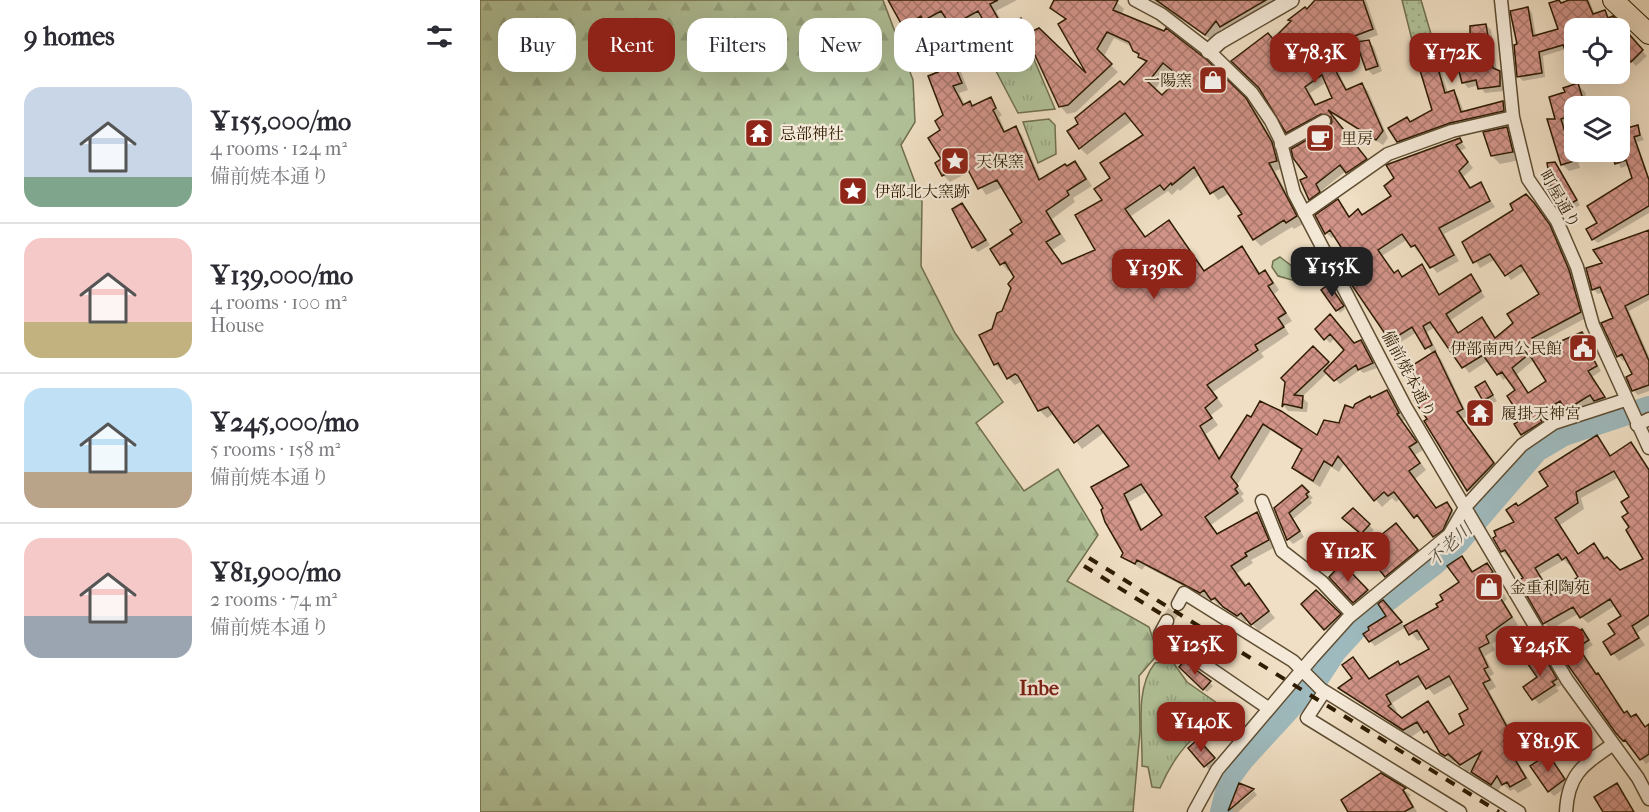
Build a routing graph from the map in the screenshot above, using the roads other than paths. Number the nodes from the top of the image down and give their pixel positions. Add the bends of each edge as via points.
1 (1135, 0) edge
2 (1291, 0) edge
3 (1501, 0) edge
4 (1613, 0) edge
5 (1649, 34) edge
6 (1209, 51) junction
7 (1513, 117) junction
8 (1324, 121) dead end
9 (1281, 145) junction
10 (1304, 213) junction
11 (1626, 402) junction
12 (1649, 418) edge
13 (1637, 425) junction
14 (1649, 448) edge
15 (1262, 501) dead end
16 (1467, 508) junction
17 (1178, 603) dead end
18 (1352, 614) junction
19 (1167, 621) dead end
20 (1305, 674) junction
21 (1323, 691) junction
22 (1268, 708) junction
23 (1612, 745) junction
24 (1649, 799) edge
25 (1194, 812) edge
26 (1460, 812) edge
27 (1519, 812) edge
28 (1566, 812) edge

1 - 6 street, 備前焼本通り via 1161,14
2 - 6 street
3 - 7 street, 町屋通り
4 - 5 highway
6 - 9 street, 備前焼本通り via 1252,93
7 - 10 street via 1452,131 1388,154
7 - 11 street, 町屋通り via 1528,179 1557,221 1577,267 1588,312
8 - 9 street
9 - 10 street, 備前焼本通り via 1294,193
10 - 16 street, 備前焼本通り via 1405,406
11 - 13 street, 町屋通り
11 - 16 street via 1554,423 1533,436
12 - 13 street
13 - 14 street, 町屋通り
15 - 18 street via 1282,550 1322,582
16 - 18 street via 1449,535
16 - 23 street, 備前焼本通り via 1567,680
17 - 20 street via 1184,593 1293,661
18 - 20 street
19 - 22 street via 1160,634
20 - 21 street
20 - 22 street
21 - 26 street via 1306,718
21 - 27 street
22 - 25 street via 1217,770
23 - 24 street
23 - 28 street via 1572,779

